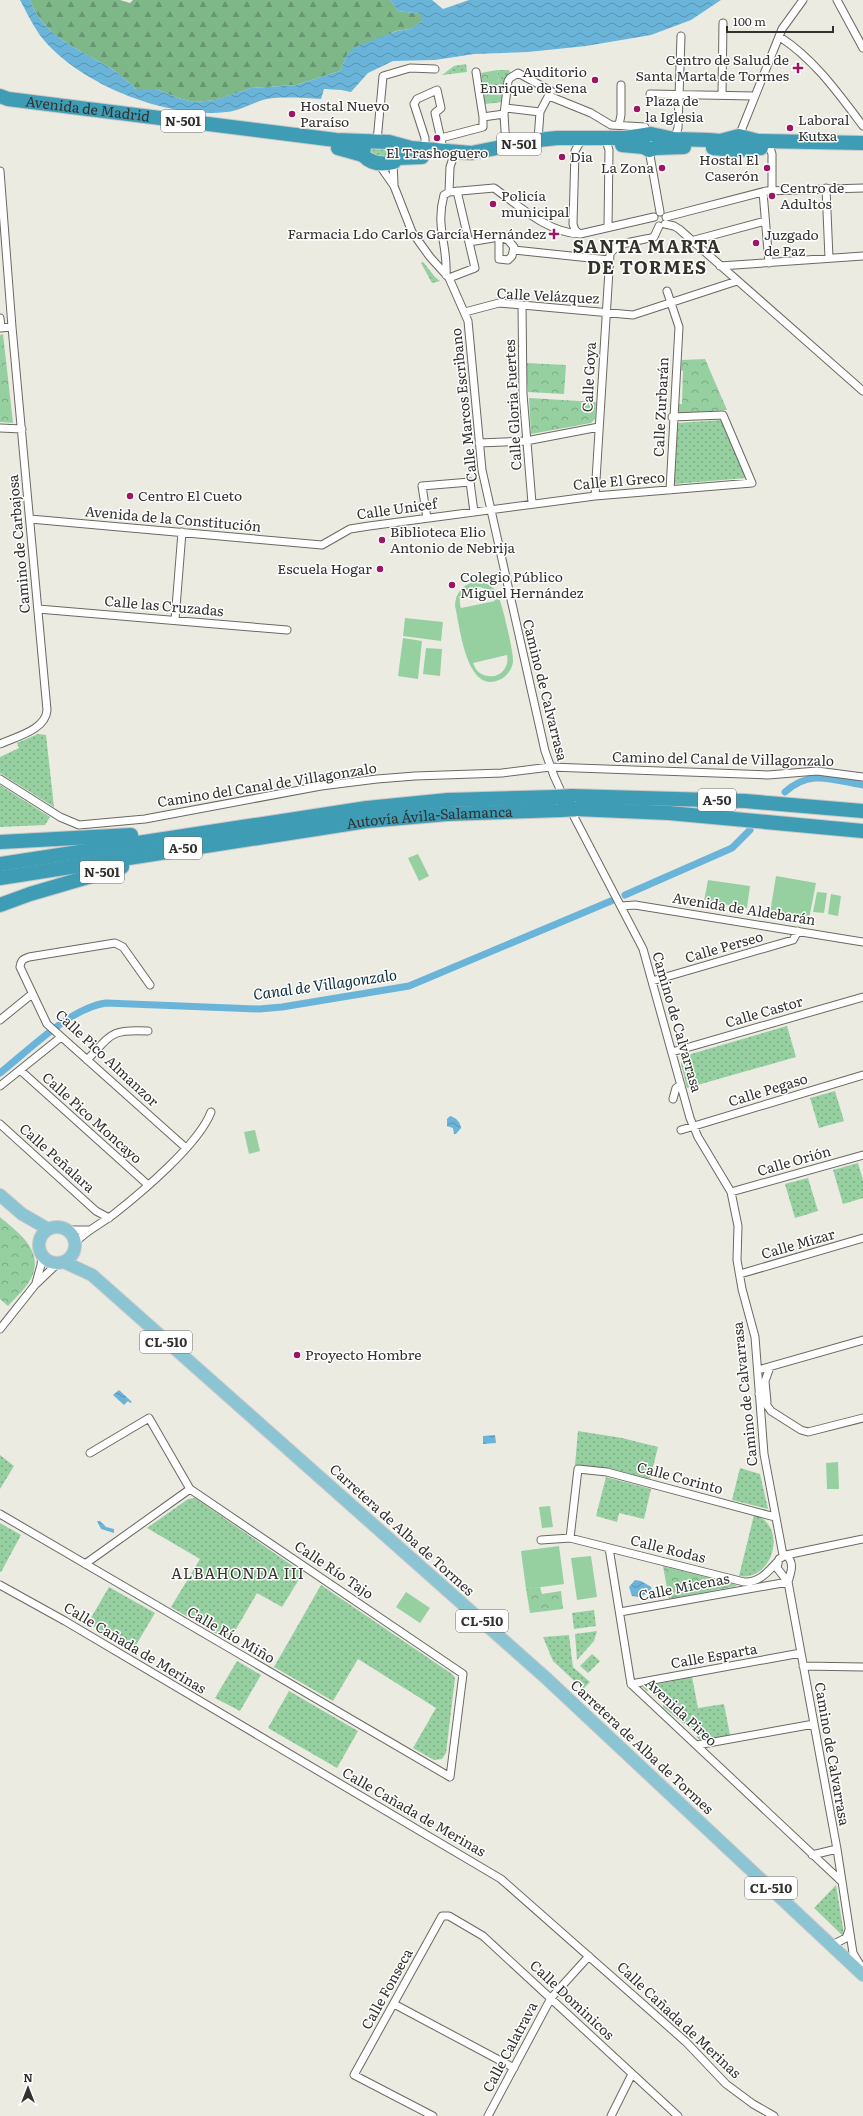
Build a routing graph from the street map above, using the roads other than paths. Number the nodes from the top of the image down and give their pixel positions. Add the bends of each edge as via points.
1 (803, 0) edge
2 (837, 0) edge
3 (723, 23) dead end
4 (681, 36) dead end
5 (780, 37) junction
6 (863, 48) edge
7 (435, 68) dead end
8 (476, 72) dead end
9 (621, 85) dead end
10 (550, 93) junction
11 (650, 94) dead end
12 (680, 94) junction
13 (722, 95) junction
14 (0, 96) edge
15 (754, 96) junction
16 (0, 107) edge
17 (504, 111) junction
18 (540, 112) junction
19 (483, 117) junction
20 (619, 126) junction
21 (863, 126) edge
22 (674, 139) junction
23 (538, 140) junction
24 (649, 142) junction
25 (737, 142) junction
26 (863, 143) edge
27 (579, 144) junction
28 (607, 144) junction
29 (369, 146) junction
30 (506, 147) junction
31 (770, 148) junction
32 (445, 149) junction
33 (425, 150) junction
34 (863, 151) edge
35 (395, 155) junction
36 (378, 163) junction
37 (0, 171) edge
38 (394, 186) junction
39 (1, 188) edge
40 (826, 188) junction
41 (863, 188) edge
42 (772, 190) junction
43 (457, 191) junction
44 (763, 192) junction
45 (446, 194) junction
46 (663, 218) junction
47 (765, 221) junction
48 (608, 228) junction
49 (580, 234) junction
50 (499, 237) junction
51 (691, 241) junction
52 (469, 242) junction
53 (514, 250) junction
54 (446, 256) junction
55 (863, 256) edge
56 (830, 258) junction
57 (608, 260) junction
58 (3, 261) edge
59 (433, 261) junction
60 (769, 263) junction
61 (720, 266) junction
62 (448, 277) junction
63 (737, 281) junction
64 (668, 291) dead end
65 (672, 303) junction
66 (522, 305) junction
67 (465, 312) junction
68 (606, 312) junction
69 (0, 318) edge
70 (12, 327) junction
71 (0, 328) edge
72 (862, 390) edge
73 (672, 417) junction
74 (599, 427) junction
75 (0, 428) edge
76 (22, 429) junction
77 (526, 441) junction
78 (479, 443) junction
79 (670, 490) junction
80 (595, 496) junction
81 (532, 503) junction
82 (489, 510) junction
83 (474, 512) junction
84 (427, 518) junction
85 (30, 519) junction
86 (182, 532) junction
87 (313, 545) joint
88 (38, 609) junction
89 (175, 620) junction
90 (287, 630) dead end
91 (0, 744) edge
92 (550, 767) junction
93 (863, 777) edge
94 (0, 779) edge
95 (558, 803) junction
96 (574, 803) junction
97 (863, 811) edge
98 (228, 828) junction
99 (863, 831) edge
100 (0, 842) edge
101 (205, 845) junction
102 (0, 864) edge
103 (0, 878) edge
104 (0, 905) edge
105 (621, 906) junction
106 (798, 931) junction
107 (863, 942) edge
108 (652, 981) junction
109 (150, 985) dead end
110 (32, 994) junction
111 (863, 997) edge
112 (0, 1020) edge
113 (148, 1031) dead end
114 (59, 1036) junction
115 (672, 1052) junction
116 (87, 1060) junction
117 (20, 1070) junction
118 (863, 1075) edge
119 (681, 1085) junction
120 (0, 1086) edge
121 (673, 1099) dead end
122 (211, 1112) dead end
123 (0, 1124) edge
124 (694, 1127) junction
125 (681, 1130) dead end
126 (186, 1148) junction
127 (863, 1155) edge
128 (147, 1184) junction
129 (731, 1192) junction
130 (0, 1194) edge
131 (96, 1211) junction
132 (22, 1214) junction
133 (109, 1218) junction
134 (48, 1229) junction
135 (68, 1230) junction
136 (92, 1230) junction
137 (863, 1238) edge
138 (39, 1240) junction
139 (75, 1247) junction
140 (42, 1255) junction
141 (60, 1263) junction
142 (740, 1274) junction
143 (92, 1275) junction
144 (35, 1285) junction
145 (0, 1329) edge
146 (863, 1340) edge
147 (770, 1367) junction
148 (758, 1370) junction
149 (762, 1388) junction
150 (863, 1418) edge
151 (90, 1452) dead end
152 (190, 1489) junction
153 (0, 1514) edge
154 (775, 1517) junction
155 (570, 1538) junction
156 (863, 1539) edge
157 (541, 1540) dead end
158 (609, 1548) junction
159 (783, 1556) junction
160 (85, 1564) junction
161 (787, 1578) junction
162 (0, 1585) edge
163 (752, 1585) junction
164 (620, 1612) junction
165 (801, 1653) junction
166 (803, 1666) junction
167 (863, 1667) edge
168 (631, 1684) junction
169 (814, 1724) junction
170 (697, 1745) junction
171 (450, 1777) joint
172 (837, 1849) junction
173 (812, 1855) junction
174 (841, 1881) junction
175 (442, 1916) joint
176 (849, 1930) junction
177 (832, 1945) junction
178 (590, 1956) junction
179 (863, 1970) edge
180 (863, 1975) edge
181 (551, 1998) junction
182 (394, 2004) junction
183 (514, 2068) junction
184 (632, 2074) junction
185 (433, 2116) edge
186 (488, 2116) edge
187 (610, 2116) edge
188 (678, 2116) edge
189 (774, 2116) edge

1 - 5 street via 789,18
2 - 6 street
3 - 13 street
4 - 12 street
5 - 15 street
5 - 21 street via 795,47 820,71
7 - 29 street via 410,68 383,76
8 - 19 street
9 - 20 street via 622,115
10 - 17 street via 520,73 510,78
10 - 18 street
10 - 20 street via 611,125
11 - 12 street
12 - 13 street
12 - 22 street via 678,128
13 - 15 street
14 - 16 highway, N-501
14 - 29 highway, Avenida de Madrid / N-501 via 14,100
15 - 25 street
16 - 29 highway, Avenida de Madrid / N-501 via 241,134 340,148
17 - 18 street
17 - 19 street
17 - 30 street
18 - 23 street
19 - 32 street via 483,127
20 - 24 street via 645,127
22 - 24 highway, N-501
22 - 25 highway, N-501
23 - 24 highway, N-501
23 - 30 highway, N-501
24 - 25 highway, N-501
24 - 28 highway, N-501
24 - 46 street
25 - 26 highway, N-501
25 - 31 highway, N-501
27 - 28 highway, N-501
27 - 32 highway, N-501 via 536,147 487,157
27 - 49 street via 575,153 573,224
28 - 48 street
29 - 35 highway
29 - 36 highway via 371,162
30 - 32 highway, N-501 via 471,153
31 - 34 highway, N-501
31 - 42 street
32 - 33 highway, N-501
32 - 33 street via 436,113 441,108 437,90 417,99 414,104 425,138
32 - 35 highway, N-501 via 419,156
32 - 45 street via 450,167
33 - 35 highway, N-501
35 - 36 highway
35 - 38 street, Calle Marcos Escribano
36 - 38 street, Calle Marcos Escribano
37 - 39 street, Camino de Carbajosa
38 - 59 street, Calle Marcos Escribano via 412,232
39 - 58 street, Camino de Carbajosa
40 - 41 street
40 - 42 street
40 - 56 street
42 - 44 street
43 - 45 street
43 - 49 street via 494,188 547,225 572,234
43 - 52 street
44 - 46 street
44 - 47 street
45 - 54 street via 439,216
46 - 48 street
46 - 51 street
46 - 57 street via 654,237 613,249
47 - 51 street
47 - 60 street
48 - 49 street
50 - 52 street
50 - 53 street via 512,243
50 - 53 street via 499,259 510,258
51 - 61 street
52 - 62 street via 475,268
53 - 57 street
54 - 59 street
54 - 62 street
55 - 56 street
56 - 60 street
57 - 68 street, Calle Goya
58 - 70 street, Camino de Carbajosa
59 - 62 street, Calle Marcos Escribano
60 - 61 street
61 - 63 street
62 - 67 street, Calle Marcos Escribano
63 - 65 street
63 - 72 street
64 - 65 street, Calle Zurbarán
65 - 68 street, Calle Velázquez via 630,315
65 - 73 street, Calle Zurbarán via 678,327
66 - 67 street, Calle Velázquez via 499,303
66 - 68 street, Calle Velázquez
66 - 77 street, Calle Gloria Fuertes
67 - 78 street, Calle Marcos Escribano via 470,330
68 - 74 street, Calle Goya
69 - 71 street
70 - 71 street
70 - 76 street, Camino de Carbajosa
73 - 79 street, Calle Zurbarán
73 - 79 street, Calle El Greco via 722,415 752,483
74 - 77 street
74 - 80 street, Calle Goya
75 - 76 street
76 - 85 street, Camino de Carbajosa
77 - 78 street
77 - 81 street, Calle Gloria Fuertes
78 - 82 street, Calle Marcos Escribano
79 - 80 street, Calle El Greco
80 - 81 street, Calle El Greco
81 - 82 street, Calle El Greco
82 - 83 street, Calle Unicef
82 - 92 street, Camino de Calvarrasa
83 - 84 street, Calle Unicef
83 - 84 street via 470,482 422,486
84 - 87 street, Calle Unicef via 350,529 322,545
85 - 86 street, Avenida de la Constitución
85 - 88 street, Camino de Carbajosa
86 - 87 street, Avenida de la Constitución
86 - 89 street
88 - 89 street, Calle las Cruzadas
88 - 91 street, Camino de Carbajosa via 47,716 42,724
89 - 90 street, Calle las Cruzadas
92 - 93 street, Camino del Canal de Villagonzalo via 768,775 817,771
92 - 94 street, Camino del Canal de Villagonzalo via 502,773 415,776 363,781 145,819 79,825 60,817
92 - 105 street, Camino de Calvarrasa via 579,829
95 - 96 highway, Autovía Ávila-Salamanca / A-50, bridge
95 - 98 highway, Autovía Ávila-Salamanca / A-50 via 448,800 367,808
95 - 101 highway, Autovía Ávila-Salamanca / A-50 via 367,821
96 - 97 highway, Autovía Ávila-Salamanca / A-50 via 745,801
96 - 99 highway, Autovía Ávila-Salamanca / A-50
98 - 100 highway via 194,828 94,838
98 - 102 highway, Autovía Ávila-Salamanca / A-50
101 - 103 highway, Autovía Ávila-Salamanca / A-50
101 - 104 highway, N-501 via 104,871
105 - 106 street, Avenida de Aldebarán via 635,905
105 - 108 street, Camino de Calvarrasa via 643,950
106 - 107 street, Avenida de Aldebarán
106 - 108 street, Calle Perseo via 793,940
108 - 115 street, Camino de Calvarrasa
109 - 110 street, Calle Pico Almanzor via 123,947 115,943 23,959 20,967
110 - 112 street
110 - 114 street, Calle Pico Almanzor via 47,1024
111 - 115 street, Calle Castor
113 - 116 street via 115,1032
114 - 116 street, Calle Pico Almanzor
114 - 117 street
115 - 119 street, Camino de Calvarrasa
116 - 126 street, Calle Pico Almanzor
117 - 120 street
117 - 128 street, Calle Pico Moncayo
118 - 124 street, Calle Pegaso
119 - 121 street via 676,1088
119 - 124 street, Camino de Calvarrasa
122 - 126 street via 206,1123
123 - 131 street, Calle Peñalara
124 - 125 street, Calle Pegaso
124 - 129 street, Camino de Calvarrasa
126 - 128 street
127 - 129 street, Calle Orión
128 - 133 street
129 - 142 street, Camino de Calvarrasa via 738,1226 737,1260
130 - 132 main road
131 - 133 street, Calle Peñalara
131 - 136 street, Calle Peñalara
132 - 134 main road
132 - 138 main road
133 - 136 street
134 - 135 main road via 58,1227
134 - 138 main road
135 - 136 street
135 - 139 main road, CL-510 via 73,1236
136 - 139 street via 81,1236
137 - 142 street, Calle Mizar
138 - 140 main road
139 - 141 main road via 71,1257
139 - 143 main road, Carretera de Alba de Tormes / CL-510
140 - 141 main road, CL-510 via 49,1262
140 - 144 street
141 - 143 main road, Carretera de Alba de Tormes / CL-510
141 - 144 street
142 - 148 street, Camino de Calvarrasa via 753,1325
143 - 177 main road, Carretera de Alba de Tormes / CL-510 via 546,1678
144 - 145 street
146 - 147 street
147 - 148 street
147 - 149 street
148 - 149 street, Camino de Calvarrasa
149 - 150 street via 768,1408 801,1430 808,1432
149 - 154 street, Camino de Calvarrasa via 761,1434
151 - 152 street via 149,1418
152 - 160 street
152 - 171 street, Calle Río Tajo via 463,1674
153 - 160 street, Calle Río Miño
154 - 155 street, Calle Corinto via 607,1472 578,1469
154 - 159 street, Camino de Calvarrasa
155 - 157 street, Calle Rodas
155 - 158 street, Calle Rodas
156 - 159 street
158 - 163 street, Calle Rodas
158 - 164 street, Avenida Pireo
159 - 161 street via 777,1568
159 - 161 street via 790,1559 792,1568
159 - 163 street
160 - 171 street, Calle Río Miño
161 - 163 street, Calle Micenas
161 - 165 street, Camino de Calvarrasa
162 - 178 street, Calle Cañada de Merinas via 486,1868 514,1888
163 - 164 street, Calle Micenas
164 - 168 street, Avenida Pireo
165 - 166 street, Camino de Calvarrasa
165 - 168 street, Calle Esparta
166 - 167 street
166 - 169 street, Camino de Calvarrasa
168 - 170 street, Avenida Pireo
169 - 170 street
169 - 172 street, Camino de Calvarrasa
170 - 173 street, Avenida Pireo
172 - 173 street
172 - 174 street, Camino de Calvarrasa
173 - 174 street, Avenida Pireo
174 - 176 street, Camino de Calvarrasa
175 - 181 street, Calle Dominicos via 449,1916 482,1936
175 - 182 street, Calle Fonseca
176 - 177 street via 846,1938
176 - 179 street, Camino de Calvarrasa via 853,1953
177 - 180 main road, Carretera de Alba de Tormes / CL-510
178 - 181 street, Calle Calatrava
178 - 189 street, Calle Cañada de Merinas via 686,2042 726,2084
181 - 183 street, Calle Calatrava
181 - 184 street, Calle Dominicos
182 - 183 street
182 - 185 street, Calle Fonseca via 354,2075
183 - 186 street, Calle Calatrava
184 - 187 street
184 - 188 street, Calle Dominicos

